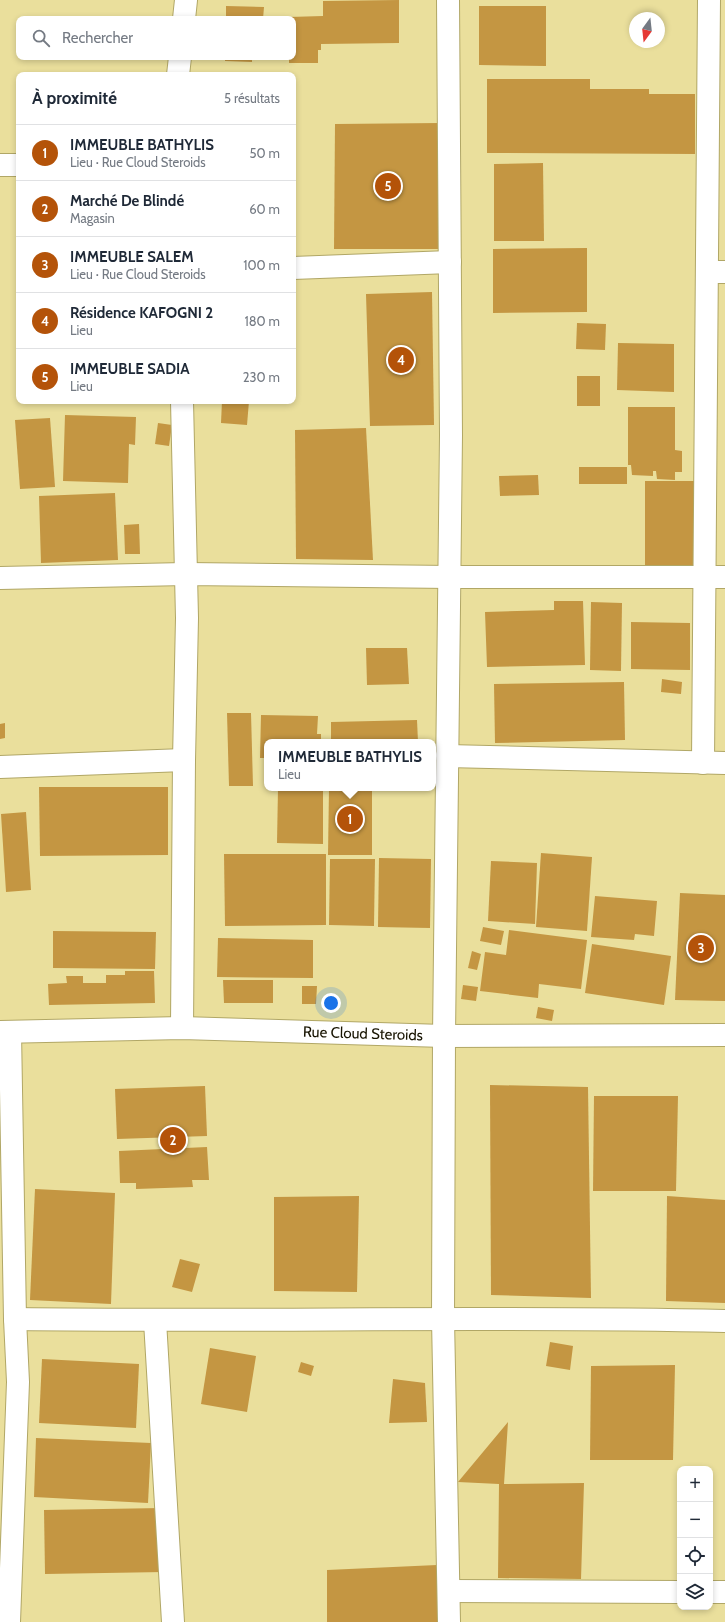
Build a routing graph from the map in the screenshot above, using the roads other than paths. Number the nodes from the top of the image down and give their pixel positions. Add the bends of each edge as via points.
1 (186, 0) edge
2 (448, 0) edge
3 (709, 0) edge
4 (184, 16) edge
5 (180, 60) edge
6 (178, 72) edge
7 (0, 165) edge
8 (16, 165) edge
9 (450, 262) junction
10 (296, 268) edge
11 (716, 272) edge
12 (182, 404) edge
13 (185, 574) junction
14 (450, 577) junction
15 (715, 577) edge
16 (0, 578) edge
17 (447, 756) junction
18 (184, 760) junction
19 (703, 763) junction
20 (725, 763) edge
21 (0, 767) edge
22 (182, 1028) junction
23 (5, 1032) edge
24 (725, 1035) edge
25 (444, 1036) junction
26 (443, 1318) junction
27 (15, 1319) junction
28 (155, 1321) junction
29 (725, 1321) edge
30 (449, 1591) junction
31 (677, 1592) edge
32 (713, 1592) edge
33 (725, 1592) edge
34 (9, 1622) edge
35 (173, 1622) edge
36 (449, 1622) edge

1 - 4 street
2 - 9 street
3 - 11 street
5 - 6 street
7 - 8 street
9 - 10 street
9 - 14 street
11 - 15 street
12 - 13 street
13 - 14 street
13 - 16 street
13 - 18 street via 187,618
14 - 15 street
14 - 17 street
15 - 19 street
17 - 19 street
17 - 25 street
18 - 21 street
18 - 22 street
19 - 20 street
22 - 23 street, Rue Cloud Steroids
22 - 25 street, Rue Cloud Steroids
23 - 27 street
24 - 25 street, Rue Cloud Steroids
25 - 26 street
26 - 28 street
26 - 29 street
26 - 30 street
27 - 28 street
27 - 34 street via 18,1382
28 - 35 street
30 - 31 street
30 - 36 street
32 - 33 street

